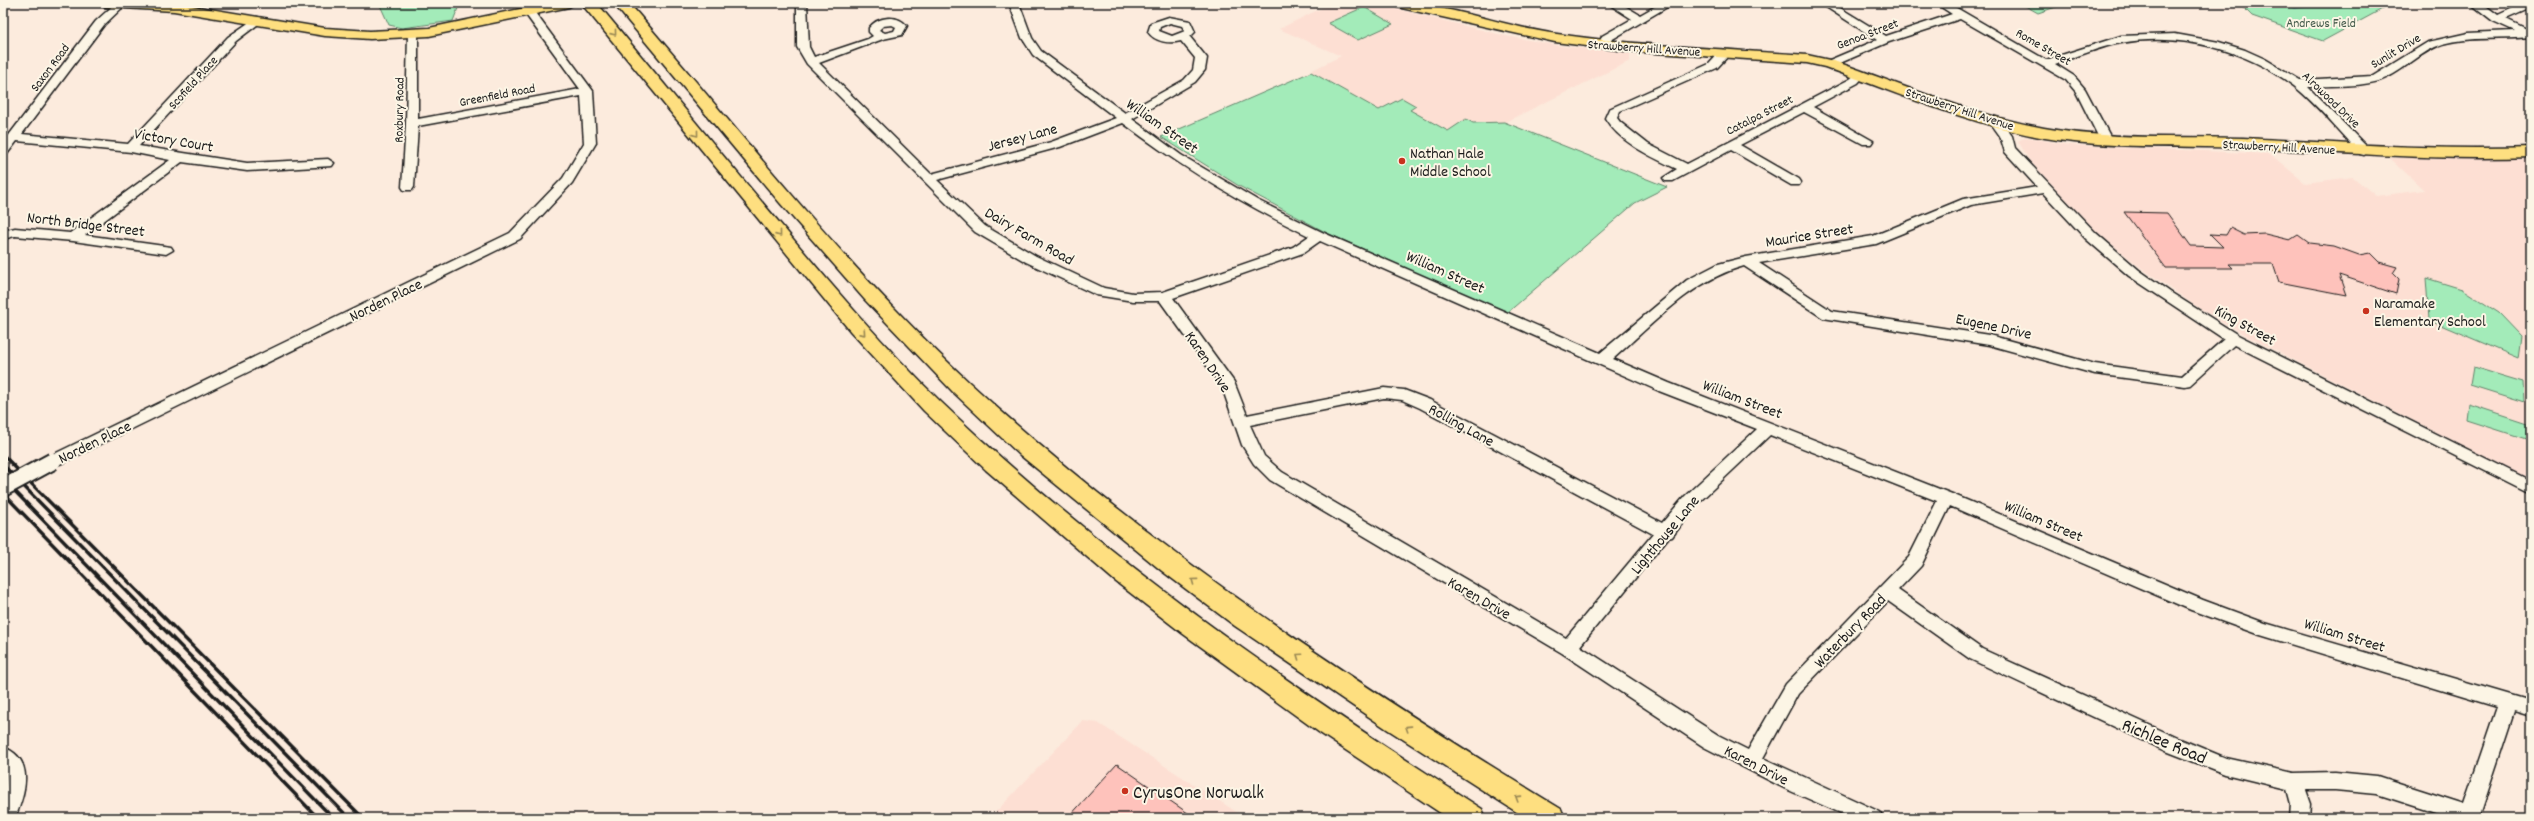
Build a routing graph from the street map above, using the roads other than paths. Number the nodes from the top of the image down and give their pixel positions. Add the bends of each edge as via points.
1 (106, 3) edge
2 (589, 3) edge
3 (621, 3) edge
4 (802, 3) edge
5 (1014, 3) edge
6 (1397, 3) edge
7 (1612, 3) edge
8 (1669, 3) edge
9 (1825, 3) edge
10 (1940, 3) edge
11 (2475, 3) edge
12 (121, 4) edge
13 (565, 4) edge
14 (2531, 4) edge
15 (176, 5) edge
16 (529, 12) junction
17 (1961, 15) junction
18 (2497, 18) junction
19 (1639, 19) junction
20 (257, 20) junction
21 (413, 33) junction
22 (2531, 35) edge
23 (880, 36) dead end
24 (1182, 37) dead end
25 (1885, 40) junction
26 (1605, 44) junction
27 (1725, 53) junction
28 (811, 62) junction
29 (2048, 63) junction
30 (1829, 64) junction
31 (1860, 74) junction
32 (2298, 84) junction
33 (587, 91) junction
34 (1804, 107) junction
35 (1122, 119) junction
36 (1996, 122) junction
37 (412, 124) junction
38 (15, 137) junction
39 (2106, 140) junction
40 (1867, 141) dead end
41 (1731, 145) junction
42 (131, 148) junction
43 (3, 151) edge
44 (2364, 151) junction
45 (2531, 152) edge
46 (180, 158) junction
47 (328, 163) dead end
48 (1686, 168) junction
49 (929, 178) junction
50 (1669, 178) dead end
51 (1795, 182) dead end
52 (408, 187) dead end
53 (2045, 189) junction
54 (3, 235) edge
55 (1319, 236) junction
56 (73, 237) junction
57 (166, 250) dead end
58 (1746, 261) junction
59 (1164, 296) junction
60 (2233, 338) junction
61 (1602, 360) junction
62 (1241, 421) junction
63 (1769, 427) junction
64 (8, 486) edge
65 (2531, 488) edge
66 (1946, 498) junction
67 (1666, 533) junction
68 (1887, 591) junction
69 (1568, 648) junction
70 (2508, 702) junction
71 (2531, 709) edge
72 (3, 755) edge
73 (1751, 762) junction
74 (2294, 782) junction
75 (2469, 816) edge
76 (5, 818) edge
77 (1472, 818) edge
78 (1551, 818) edge
79 (1873, 818) edge
80 (2300, 818) edge

1 - 12 main road
2 -> 77 highway via 830,297 910,384 984,455 1075,534 1206,637 1330,725
78 -> 3 highway via 1396,721 1276,640 1155,552 1042,460 964,390 889,314
4 - 28 street, Dairy Farm Road via 803,47
5 - 35 street, William Street via 1027,38 1037,53
6 - 26 main road, Strawberry Hill Avenue via 1518,32
7 - 19 street
8 - 19 street
9 - 25 street
10 - 17 street, Rome Street
11 - 18 street
12 - 15 main road
12 - 38 street, Saxon Road via 100,23
13 - 16 main road
14 - 18 street
15 - 20 main road
16 - 21 main road
16 - 33 street
17 - 25 street, Genoa Street
17 - 29 street, Rome Street
18 - 22 street
19 - 26 street via 1606,38
20 - 21 main road via 344,34
20 - 42 street, Scofield Place via 232,39
21 - 37 street, Roxbury Road
22 - 32 street, Sunlit Drive via 2461,38 2432,44 2374,80
23 - 28 street
24 - 35 street, Jersey Lane via 1201,58 1196,74 1154,104
25 - 30 street, Genoa Street
26 - 27 main road, Strawberry Hill Avenue
27 - 30 main road, Strawberry Hill Avenue via 1781,56
27 - 48 street via 1713,66 1615,110 1611,118 1618,128 1671,162
28 - 49 street, Dairy Farm Road
29 - 32 street, Alrowood Drive via 2106,43 2132,38 2162,37 2195,41 2244,54 2271,66
29 - 39 street, Rome Street via 2070,78 2081,91
30 - 31 main road, Strawberry Hill Avenue
31 - 34 street, Catalpa Street via 1854,81
31 - 36 main road, Strawberry Hill Avenue
32 - 44 street, Alrowood Drive
33 - 37 street, Greenfield Road
33 - 64 street, Norden Place, bridge via 590,143 568,180 515,236 53,461
34 - 40 street
34 - 41 street, Catalpa Street
35 - 49 street, Jersey Lane via 1087,135 1047,148
35 - 55 street, William Street via 1163,149 1213,180 1252,203
36 - 39 main road, Strawberry Hill Avenue via 2044,133
36 - 53 street, King Street via 2006,136 2009,149
37 - 52 street, Roxbury Road
38 - 42 street, Victory Court
38 - 43 street, Saxon Road
39 - 44 main road, Strawberry Hill Avenue via 2242,143
41 - 48 street, Catalpa Street
41 - 51 street
42 - 46 street, Victory Court
44 - 45 main road, Strawberry Hill Avenue via 2461,154
46 - 47 street, Victory Court via 247,167
46 - 56 street
48 - 50 street, Catalpa Street
49 - 59 street, Dairy Farm Road via 980,229 1044,265 1101,292 1133,297
53 - 58 street, Maurice Street via 1968,202 1876,240
53 - 60 street, King Street via 2091,236 2134,273
54 - 56 street, North Bridge Street via 15,232
55 - 59 street, Dairy Farm Road via 1298,250
55 - 61 street, William Street
56 - 57 street, North Bridge Street
58 - 60 street, Eugene Drive via 1828,315 1989,340 2095,369 2185,381
58 - 61 street, Maurice Street via 1723,267 1692,283
59 - 62 street, Karen Drive via 1229,386
60 - 65 street, King Street
61 - 63 street, William Street
62 - 67 street, Rolling Lane via 1384,393 1404,395 1426,404
62 - 69 street, Karen Drive via 1259,460 1276,476
63 - 66 street, William Street
63 - 67 street, Lighthouse Lane via 1691,500
66 - 68 street, Waterbury Road via 1915,561
66 - 70 street, William Street via 2204,608 2263,629
67 - 69 street, Lighthouse Lane
68 - 73 street, Waterbury Road via 1792,689
68 - 74 street, Richlee Road via 1976,654 2028,680 2225,766
69 - 73 street, Karen Drive via 1711,741
70 - 71 street, William Street
70 - 75 street
72 - 76 street via 16,771 15,794
73 - 79 street, Karen Drive
74 - 75 street, Richlee Road via 2335,781 2377,785
74 - 80 street via 2301,804

